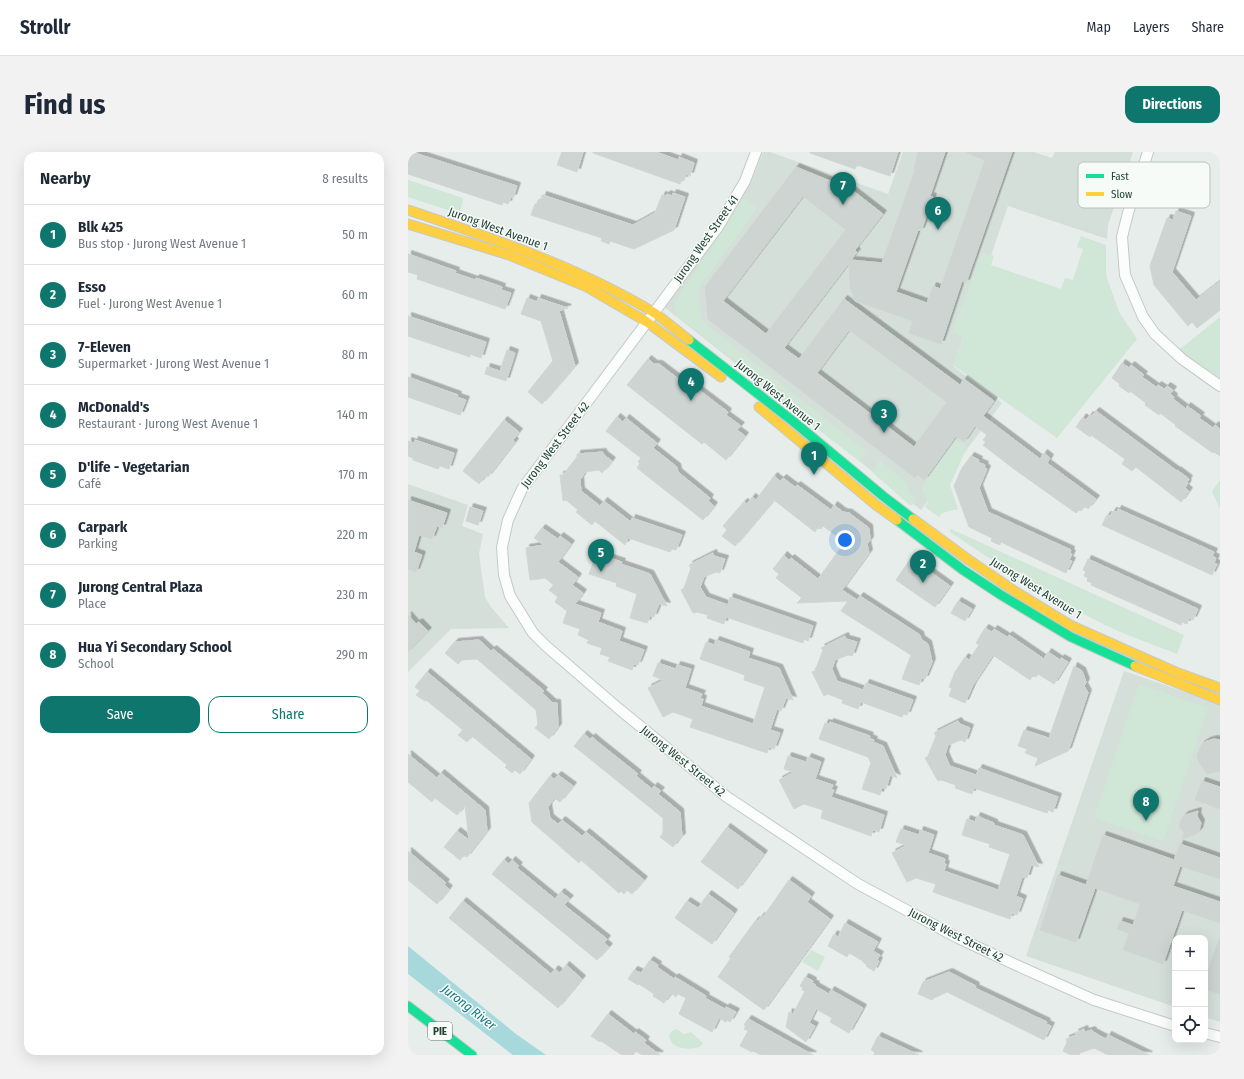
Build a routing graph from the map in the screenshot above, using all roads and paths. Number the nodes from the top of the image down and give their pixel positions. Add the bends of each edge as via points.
1 (756, 152) edge
2 (1148, 152) edge
3 (1145, 162) edge
4 (1129, 208) edge
5 (408, 210) edge
6 (408, 224) edge
7 (654, 313) junction
8 (647, 322) junction
9 (729, 383) dead end
10 (1220, 386) edge
11 (748, 398) dead end
12 (1220, 688) edge
13 (1220, 700) edge
14 (408, 1006) edge
15 (1172, 1025) edge
16 (1208, 1034) edge
17 (1220, 1037) edge
18 (472, 1055) edge

1 - 7 street, Jurong West Street 41 via 745,181 718,227
2 - 3 street
4 - 10 street via 1122,237 1125,275 1143,317 1155,334 1182,359
5 - 7 main road, Jurong West Avenue 1 via 512,245 603,284
6 - 8 main road, Jurong West Avenue 1 via 530,263 587,287
7 - 8 street, Jurong West Street 41
7 - 12 main road, Jurong West Avenue 1 via 794,422 883,496 1016,592 1070,625 1097,638
8 - 9 main road, Jurong West Avenue 1
8 - 15 street, Jurong West Street 42 via 525,483 510,513 502,547 504,575 510,596 533,632 610,702 727,797 858,884 958,938 1094,1000
11 - 13 main road, Jurong West Avenue 1 via 876,505 1001,595 1071,637
14 - 18 main road, PIE
16 - 17 street

